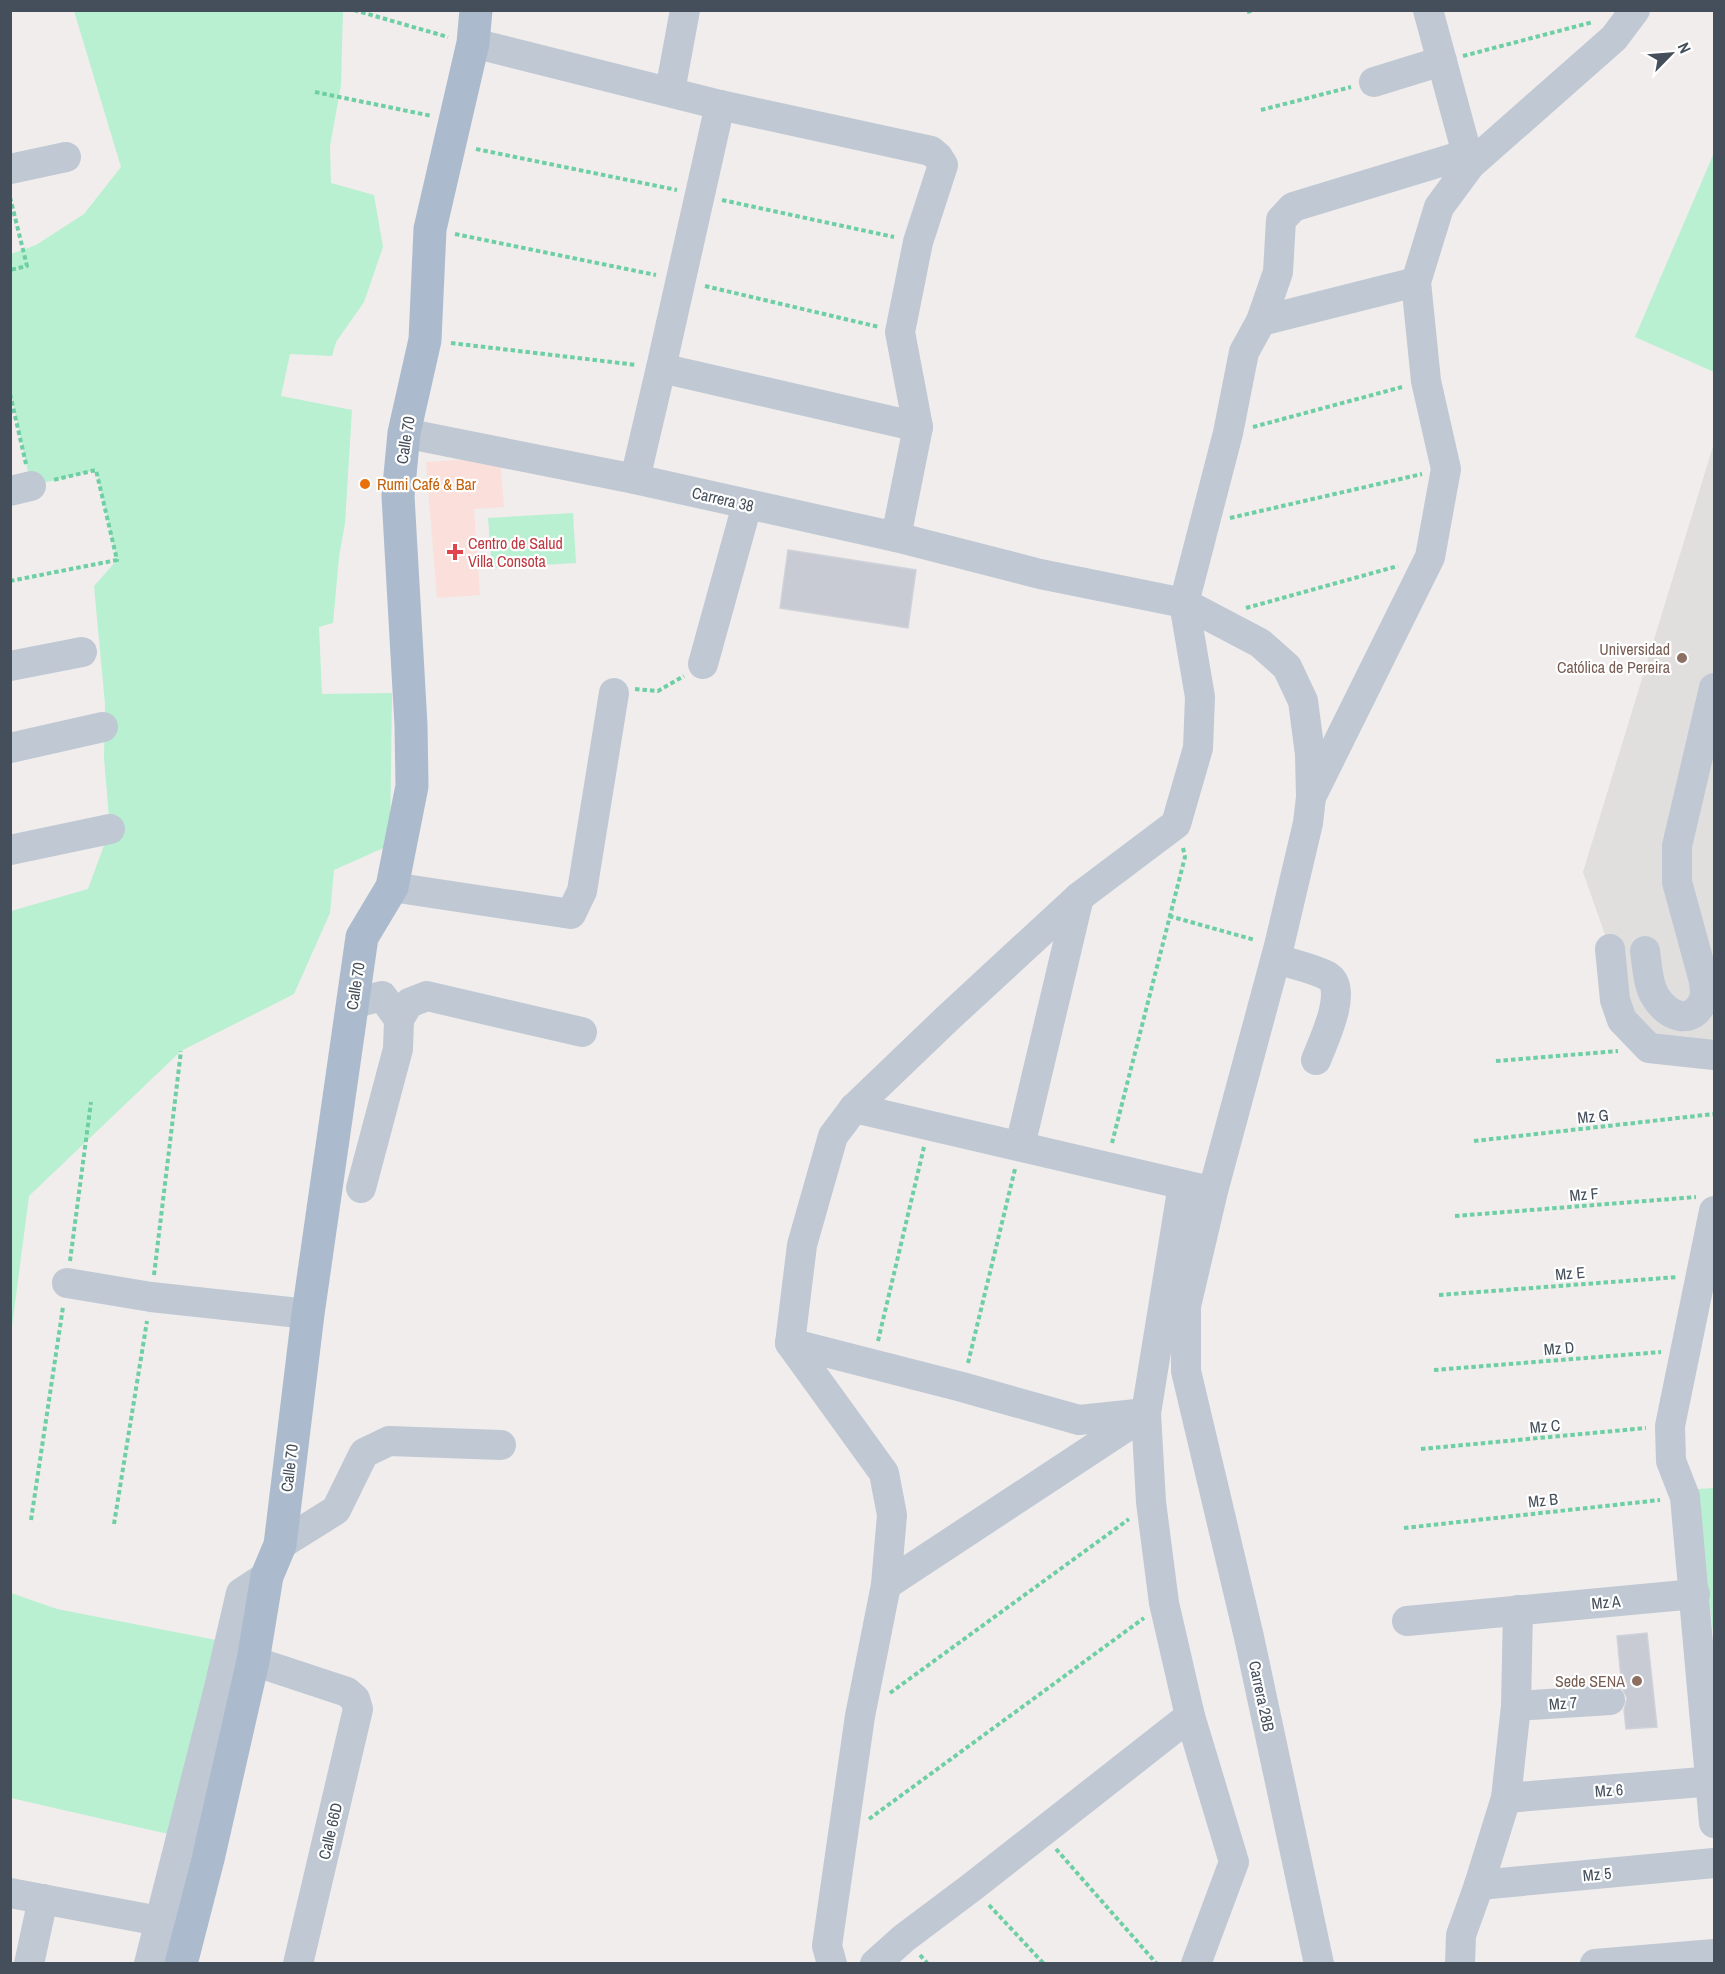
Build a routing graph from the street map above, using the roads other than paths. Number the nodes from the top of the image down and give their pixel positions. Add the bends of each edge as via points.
1 (476, 10) edge
2 (685, 10) edge
3 (1428, 10) edge
4 (1635, 11) edge
5 (473, 44) junction
6 (1442, 61) junction
7 (1374, 82) road end
8 (670, 91) junction
9 (720, 105) junction
10 (66, 157) dead end
11 (1468, 159) junction
12 (10, 168) edge
13 (1416, 282) junction
14 (1261, 321) junction
15 (661, 368) junction
16 (918, 427) junction
17 (404, 433) junction
18 (634, 479) junction
19 (747, 505) junction
20 (896, 537) junction
21 (1184, 603) junction
22 (82, 652) dead end
23 (703, 664) road end
24 (10, 666) edge
25 (1714, 688) edge
26 (614, 693) road end
27 (1303, 701) junction
28 (1352, 715) junction
29 (103, 728) dead end
30 (10, 748) edge
31 (1311, 797) junction
32 (110, 829) dead end
33 (10, 850) edge
34 (392, 887) junction
35 (1079, 897) junction
36 (1610, 949) dead end
37 (1645, 951) dead end
38 (1277, 953) junction
39 (352, 1004) junction
40 (399, 1019) junction
41 (582, 1032) dead end
42 (1714, 1056) edge
43 (1316, 1060) dead end
44 (854, 1108) junction
45 (1020, 1146) junction
46 (1183, 1185) junction
47 (361, 1188) dead end
48 (1213, 1191) junction
49 (1709, 1203) edge
50 (67, 1282) road end
51 (308, 1314) junction
52 (790, 1343) junction
53 (1146, 1413) junction
54 (501, 1445) dead end
55 (280, 1545) junction
56 (267, 1576) junction
57 (886, 1585) junction
58 (1695, 1594) junction
59 (1518, 1610) junction
60 (1407, 1621) dead end
61 (253, 1661) junction
62 (1610, 1700) dead end
63 (1516, 1706) junction
64 (1190, 1716) junction
65 (1713, 1782) edge
66 (1506, 1798) junction
67 (1714, 1823) edge
68 (1714, 1863) edge
69 (1479, 1885) junction
70 (10, 1893) edge
71 (44, 1899) junction
72 (159, 1921) junction
73 (1714, 1954) edge
74 (29, 1964) edge
75 (149, 1964) edge
76 (181, 1964) edge
77 (298, 1964) edge
78 (832, 1964) edge
79 (875, 1964) edge
80 (1196, 1964) edge
81 (1319, 1964) edge
82 (1460, 1964) edge
83 (1595, 1964) edge

1 - 5 main road, Calle 70
2 - 8 street
3 - 6 street
4 - 11 street via 1614,38
5 - 8 street
5 - 17 main road, Calle 70 via 430,229 425,340
6 - 7 street
6 - 11 street
8 - 9 street
9 - 15 street
9 - 16 street via 931,151 943,165 918,242 900,332
10 - 12 street
11 - 13 street via 1439,207
11 - 14 street via 1293,207 1281,220 1278,272
13 - 14 street
13 - 28 street via 1426,381 1446,469 1430,557
14 - 21 street via 1244,352 1228,434
15 - 16 street
15 - 18 street
16 - 20 street
17 - 18 street, Carrera 38
17 - 34 main road, Calle 70 via 398,496 412,786
18 - 19 street, Carrera 38
19 - 20 street, Carrera 38
19 - 23 street
20 - 21 street, Carrera 38 via 1040,574
21 - 27 street, Carrera 38 via 1260,643 1287,667
21 - 35 street via 1200,697 1198,748 1176,824
22 - 24 street
25 - 37 street via 1677,846 1677,882 1704,981 1705,997 1697,1011 1674,1016 1663,1008 1653,994
26 - 34 street via 582,891 571,914
27 - 28 street
27 - 31 street, Carrera 38
28 - 31 street
29 - 30 street
31 - 38 street, Carrera 28B
32 - 33 street
34 - 39 main road, Calle 70 via 362,937
35 - 44 street
35 - 45 street
36 - 42 street via 1615,1000 1622,1020 1649,1048
38 - 43 street via 1328,976 1335,983 1337,1000
38 - 48 street, Carrera 28B
39 - 40 street via 382,996
39 - 51 main road, Calle 70
40 - 41 street via 409,1004 428,996
40 - 47 street via 398,1049
44 - 45 street
44 - 52 street via 833,1136 802,1245
45 - 46 street
46 - 48 street
46 - 53 street
48 - 81 street, Carrera 28B via 1186,1306 1186,1371 1249,1637
49 - 58 street via 1702,1275 1670,1426 1671,1461 1685,1497
50 - 51 street via 151,1297
51 - 55 main road, Calle 70
52 - 53 street via 1079,1420
52 - 57 street via 884,1473 892,1515
53 - 57 street
53 - 64 street via 1151,1502 1164,1603
54 - 55 street via 389,1441 364,1453 336,1510
55 - 56 main road, Calle 70
56 - 61 main road, Calle 70
56 - 72 street via 241,1593
57 - 78 street via 860,1716 842,1839 827,1946
58 - 59 street, Mz A
58 - 65 street
59 - 60 street, Mz A
59 - 63 street
61 - 76 main road, Calle 70
61 - 77 street, Calle 66D via 347,1692 358,1709
62 - 63 street, Mz 7
63 - 66 street
64 - 79 street via 903,1938
64 - 80 street via 1234,1862
65 - 66 street, Mz 6
65 - 67 street
66 - 69 street
68 - 69 street, Mz 5
69 - 82 street via 1461,1935
70 - 71 street
71 - 72 street
71 - 74 street
72 - 75 street
73 - 83 street

